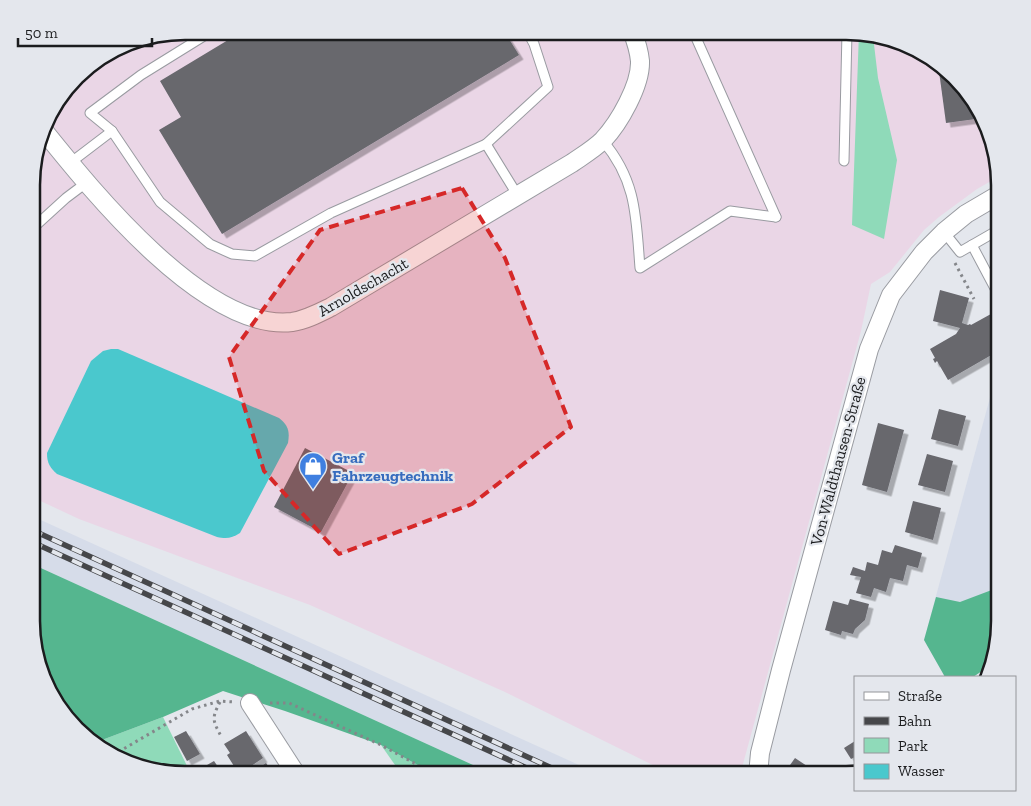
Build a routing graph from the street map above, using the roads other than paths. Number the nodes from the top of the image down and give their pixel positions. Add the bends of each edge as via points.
1 (197, 40) edge
2 (532, 40) edge
3 (636, 40) edge
4 (697, 40) edge
5 (847, 40) edge
6 (112, 131) junction
7 (49, 137) edge
8 (603, 141) junction
9 (486, 144) junction
10 (844, 162) dead end
11 (70, 163) junction
12 (86, 183) junction
13 (518, 196) junction
14 (991, 199) edge
15 (40, 222) edge
16 (944, 232) junction
17 (991, 234) edge
18 (972, 245) junction
19 (991, 281) edge
20 (250, 704) road end
21 (291, 766) edge
22 (759, 766) edge

1 - 6 lane via 141,75 90,113
2 - 9 lane via 548,87
3 - 8 street, Arnoldschacht via 640,62 636,83 618,120
4 - 8 lane via 776,217 730,211 640,268 635,205 615,155
5 - 10 lane
6 - 9 lane via 160,202 210,244 232,254 255,256 331,213
6 - 11 lane
7 - 11 street, Arnoldschacht
8 - 13 street, Arnoldschacht
9 - 13 lane
11 - 12 street, Arnoldschacht
12 - 13 street, Arnoldschacht via 156,254 202,291 244,315 284,322 313,316 331,307
12 - 15 lane
14 - 16 street, Von-Waldthausen-Straße
16 - 18 lane via 960,252
16 - 22 street, Von-Waldthausen-Straße via 891,295 869,349 781,670
17 - 18 lane
18 - 19 lane
20 - 21 street

